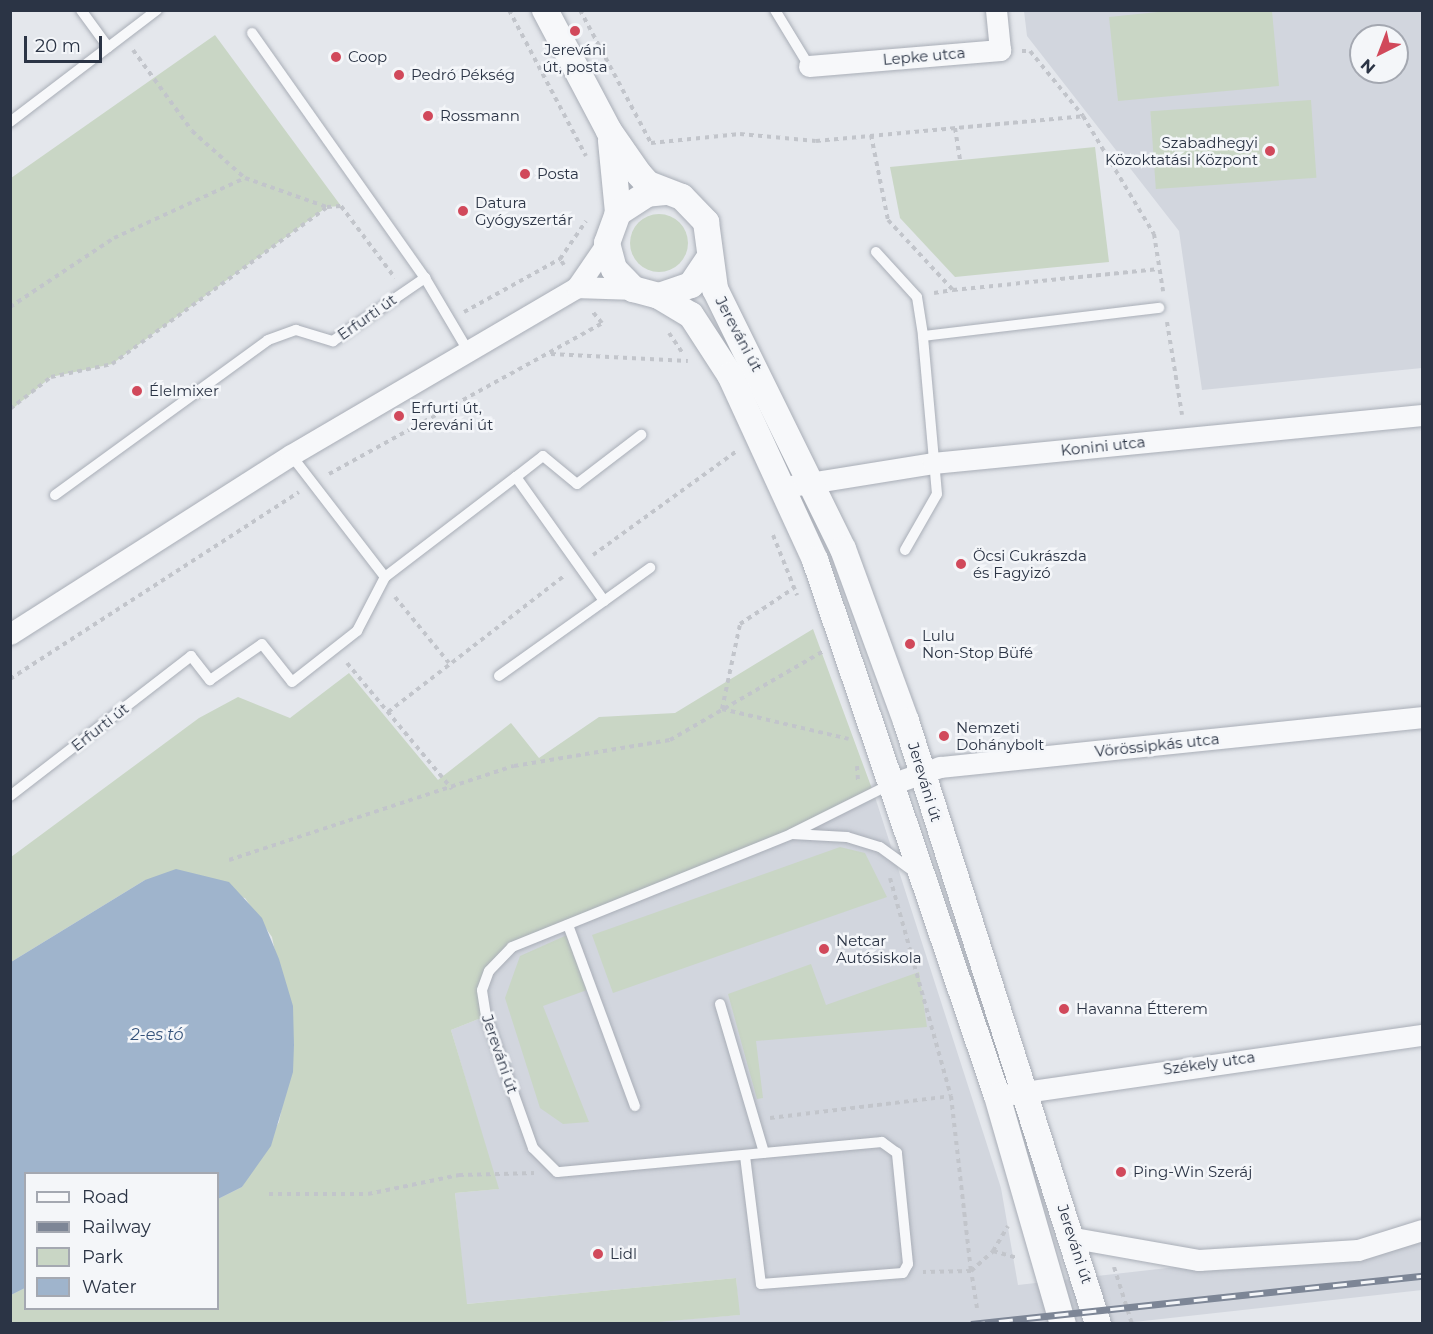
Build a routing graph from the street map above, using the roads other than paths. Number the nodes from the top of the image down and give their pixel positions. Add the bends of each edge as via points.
1 (81, 10) edge
2 (157, 10) edge
3 (545, 10) edge
4 (774, 10) edge
5 (996, 10) edge
6 (252, 33) dead end
7 (108, 47) junction
8 (809, 66) joint
9 (10, 122) edge
10 (609, 131) junction
11 (665, 192) junction
12 (618, 213) junction
13 (607, 243) junction
14 (876, 252) dead end
15 (710, 257) junction
16 (425, 278) junction
17 (577, 287) junction
18 (633, 289) junction
19 (659, 296) junction
20 (1163, 308) road end
21 (923, 336) junction
22 (470, 354) junction
23 (1422, 415) edge
24 (641, 435) dead end
25 (291, 455) junction
26 (933, 463) junction
27 (516, 477) junction
28 (812, 481) junction
29 (785, 487) junction
30 (55, 495) dead end
31 (905, 550) dead end
32 (650, 568) dead end
33 (383, 579) junction
34 (604, 601) junction
35 (13, 628) edge
36 (499, 676) dead end
37 (1422, 717) edge
38 (922, 772) junction
39 (894, 783) junction
40 (10, 796) edge
41 (791, 834) junction
42 (930, 889) junction
43 (568, 925) junction
44 (720, 1004) dead end
45 (1422, 1035) edge
46 (1026, 1089) junction
47 (997, 1096) junction
48 (635, 1106) dead end
49 (764, 1154) junction
50 (745, 1156) junction
51 (1422, 1230) edge
52 (1074, 1238) junction
53 (1062, 1319) edge
54 (1098, 1323) edge

1 - 7 lane
2 - 7 lane
3 - 10 street, Jereváni út
4 - 8 lane
5 - 8 street, Lepke utca via 1000,50
6 - 16 lane
7 - 9 lane
10 - 11 street, Jereváni út via 648,184
10 - 12 street, Jereváni út via 619,184
11 - 12 street via 647,194
11 - 15 street, Jereváni út via 682,197 706,222
12 - 13 street, Jereváni út
13 - 17 street
13 - 18 street via 614,269
14 - 21 lane via 917,297
15 - 19 street via 691,285
15 - 28 street, Jereváni út via 723,307
16 - 22 lane
16 - 30 lane, Erfurti út via 333,341 296,330 268,340
17 - 18 street
17 - 22 street
18 - 19 street, Jereváni út
19 - 29 street, Jereváni út via 698,323
20 - 21 lane
21 - 26 lane
22 - 25 street
23 - 26 street, Konini utca
24 - 27 lane, Erfurti út via 577,484 543,456
25 - 33 lane
25 - 35 street
26 - 28 street, Konini utca
26 - 31 lane via 937,494
27 - 33 lane, Erfurti út
27 - 34 lane
28 - 29 street, Konini utca
28 - 38 street, Jereváni út via 843,549
29 - 39 street, Jereváni út
32 - 34 lane
33 - 40 lane, Erfurti út via 357,631 291,682 262,644 210,680 191,656
34 - 36 lane
37 - 38 street, Vörössipkás utca
38 - 39 street, Vörössipkás utca
38 - 46 street, Jereváni út
39 - 41 lane, Jereváni út
39 - 42 street, Jereváni út
41 - 42 lane, Jereváni út via 847,837 880,847 902,858
41 - 43 lane, Jereváni út
42 - 47 street, Jereváni út
43 - 48 lane
43 - 50 lane, Jereváni út via 512,947 489,971 482,990 486,1016 533,1148 557,1172
44 - 49 lane
45 - 46 street, Székely utca
46 - 47 street, Székely utca
46 - 52 street, Jereváni út
47 - 53 street, Jereváni út
49 - 50 lane
49 - 50 lane via 891,1145 897,1153 903,1210 908,1264 903,1273 762,1284
51 - 52 street via 1358,1250 1199,1260
52 - 54 street, Jereváni út

